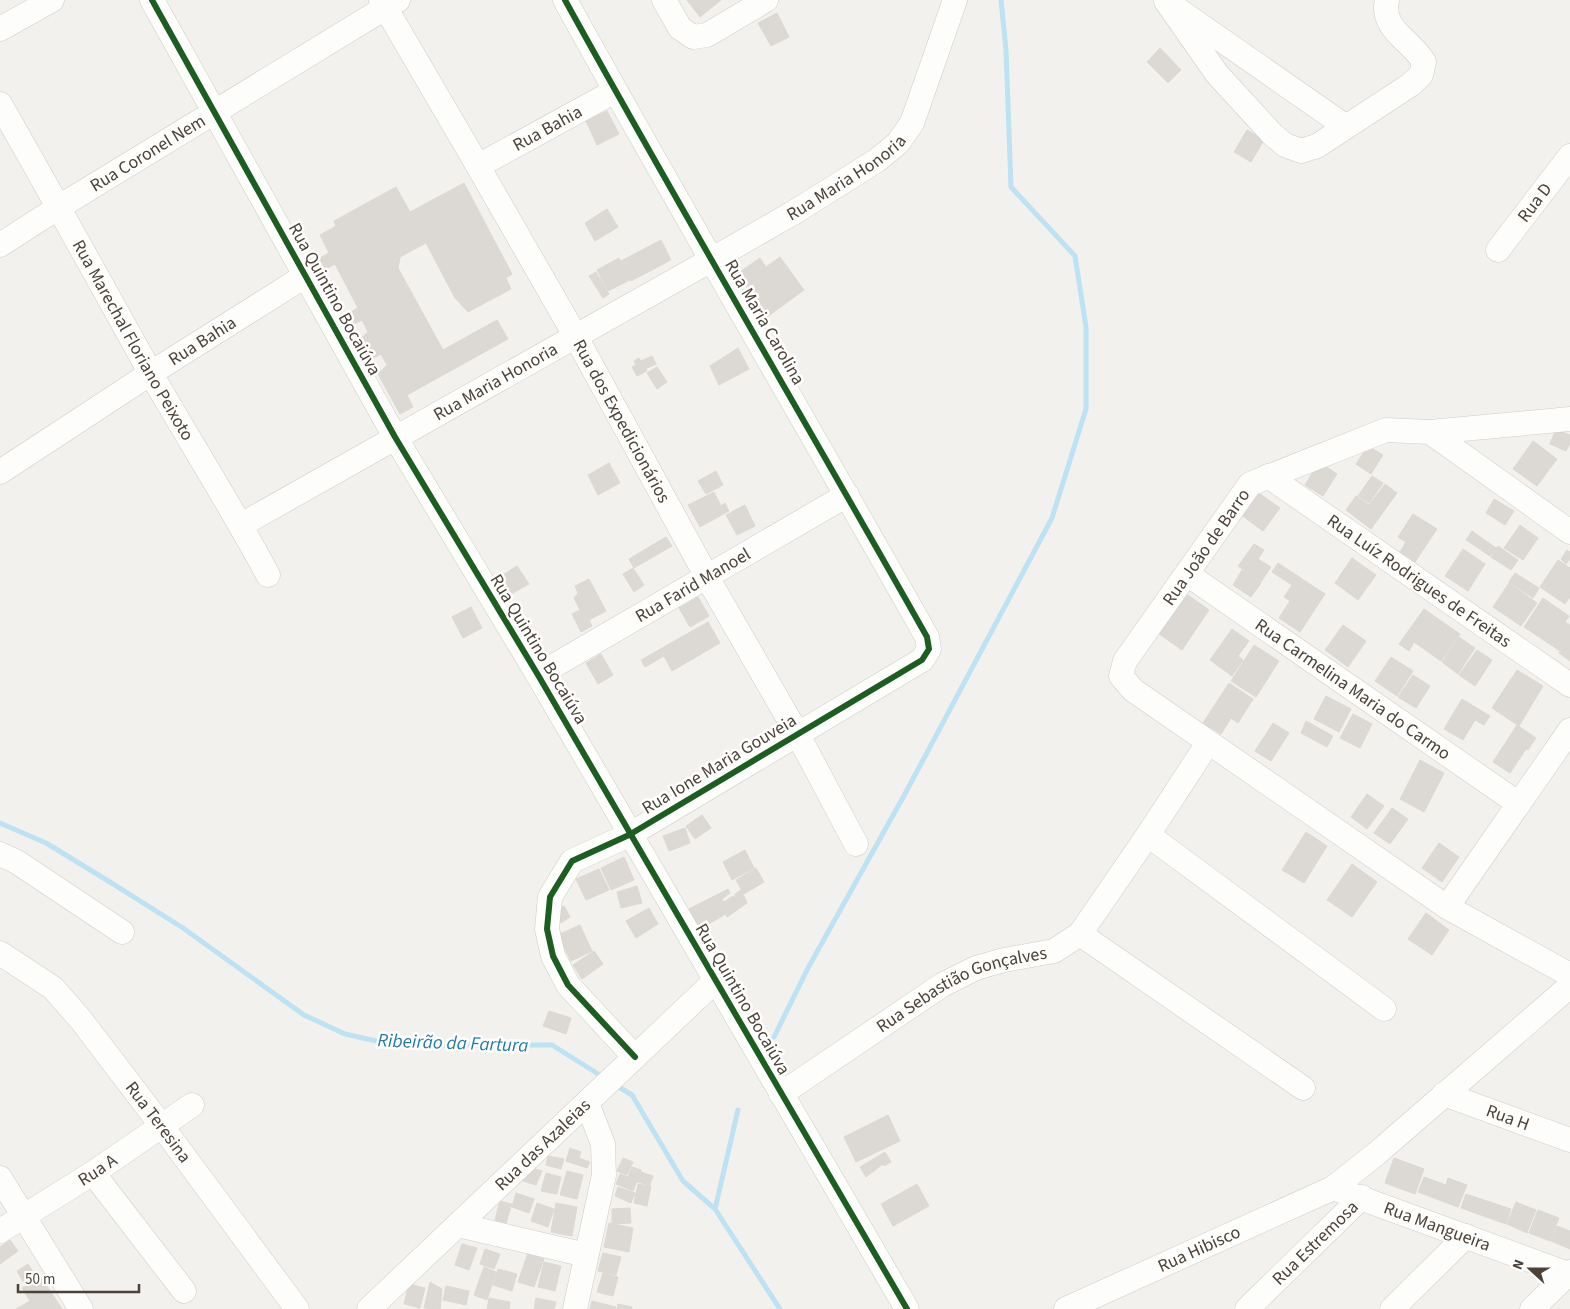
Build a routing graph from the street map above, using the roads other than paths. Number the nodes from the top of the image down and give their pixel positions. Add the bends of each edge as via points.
1 (52, 0) edge
2 (152, 0) edge
3 (565, 0) edge
4 (664, 0) edge
5 (766, 0) edge
6 (955, 0) edge
7 (1387, 0) edge
8 (1164, 1) edge
9 (388, 3) edge
10 (0, 29) edge
11 (615, 91) junction
12 (0, 104) edge
13 (215, 113) junction
14 (1345, 126) junction
15 (1570, 156) edge
16 (478, 166) junction
17 (1562, 182) edge
18 (59, 207) junction
19 (0, 245) edge
20 (1498, 250) dead end
21 (711, 260) junction
22 (305, 276) junction
23 (576, 337) junction
24 (151, 373) junction
25 (1570, 419) edge
26 (1420, 431) junction
27 (395, 437) junction
28 (0, 472) edge
29 (1268, 476) junction
30 (847, 495) junction
31 (241, 525) junction
32 (1570, 532) edge
33 (1187, 574) junction
34 (268, 575) dead end
35 (707, 577) junction
36 (922, 660) joint
37 (538, 675) junction
38 (1570, 686) edge
39 (1570, 730) edge
40 (798, 735) junction
41 (1208, 743) junction
42 (1519, 804) junction
43 (630, 835) junction
44 (1148, 835) junction
45 (856, 844) dead end
46 (0, 854) edge
47 (1447, 907) junction
48 (122, 932) dead end
49 (1080, 934) junction
50 (0, 953) edge
51 (1570, 975) edge
52 (716, 980) junction
53 (1570, 986) edge
54 (1384, 1009) dead end
55 (627, 1064) junction
56 (1303, 1088) dead end
57 (781, 1094) junction
58 (1444, 1094) junction
59 (592, 1099) junction
60 (192, 1105) dead end
61 (161, 1125) junction
62 (1570, 1140) edge
63 (93, 1173) junction
64 (0, 1178) edge
65 (1333, 1188) junction
66 (1362, 1197) junction
67 (24, 1216) junction
68 (458, 1225) junction
69 (0, 1230) edge
70 (1466, 1236) junction
71 (586, 1255) junction
72 (1569, 1273) edge
73 (184, 1291) dead end
74 (1082, 1307) edge
75 (82, 1309) edge
76 (297, 1309) edge
77 (369, 1309) edge
78 (575, 1309) edge
79 (907, 1309) edge
80 (1248, 1309) edge
81 (1392, 1309) edge
82 (1532, 1309) edge

1 - 10 street
2 - 13 street, Rua Quintino Bocaiúva
3 - 11 street, Rua Maria Carolina
4 - 5 street via 680,28 693,37 707,35
6 - 21 street, Rua Maria Honoria via 912,123 898,143 843,182
7 - 14 street via 1390,25 1424,62 1421,75 1410,86
8 - 14 street
8 - 14 street via 1217,74 1285,145 1301,151 1317,146
9 - 13 street, Rua Coronel Nem
9 - 16 street, Rua dos Expedicionários
11 - 16 street, Rua Bahia
11 - 21 street, Rua Maria Carolina
12 - 18 street, Rua Marechal Floriano Peixoto
13 - 18 street, Rua Coronel Nem
13 - 22 street, Rua Quintino Bocaiúva
15 - 17 street, Rua D
16 - 23 street, Rua dos Expedicionários
17 - 20 street, Rua D
18 - 19 street, Rua Coronel Nem
18 - 24 street, Rua Marechal Floriano Peixoto
21 - 23 street, Rua Maria Honoria
21 - 30 street, Rua Maria Carolina
22 - 24 street, Rua Bahia
22 - 27 street, Rua Quintino Bocaiúva
23 - 27 street, Rua Maria Honoria
23 - 35 street, Rua dos Expedicionários
24 - 28 street, Rua Bahia
24 - 31 street, Rua Marechal Floriano Peixoto
25 - 26 street, Rua João de Barro
26 - 29 street, Rua João de Barro via 1386,430
26 - 32 street
27 - 31 street, Rua Maria Honoria
27 - 37 street, Rua Quintino Bocaiúva
29 - 33 street, Rua João de Barro via 1250,484
29 - 38 street, Rua Luíz Rodrigues de Freitas
30 - 35 street, Rua Farid Manoel
30 - 36 street, Rua Maria Carolina via 927,637 929,649
31 - 34 street, Rua Marechal Floriano Peixoto
33 - 41 street, Rua João de Barro via 1125,661 1121,676 1133,690
33 - 42 street, Rua Carmelina Maria do Carmo
35 - 37 street, Rua Farid Manoel
35 - 40 street, Rua dos Expedicionários
36 - 40 street, Rua Ione Maria Gouveia
37 - 43 street, Rua Quintino Bocaiúva
39 - 42 street
40 - 43 street, Rua Ione Maria Gouveia
40 - 45 street, Rua dos Expedicionários
41 - 44 street, Rua Sebastião Gonçalves
41 - 47 street
42 - 47 street
43 - 52 street, Rua Quintino Bocaiúva
43 - 55 street, Rua Ione Maria Gouveia via 572,861 550,897 547,929 553,956 568,984
44 - 49 street, Rua Sebastião Gonçalves
44 - 54 street
46 - 48 street
47 - 51 street
49 - 56 street
49 - 57 street, Rua Sebastião Gonçalves via 1054,951 976,968 942,985
50 - 61 street, Rua Teresina via 53,988
52 - 55 street, Rua das Azaleias
52 - 57 street, Rua Quintino Bocaiúva
53 - 58 street, Rua Hibisco
55 - 59 street, Rua das Azaleias
57 - 79 street, Rua Quintino Bocaiúva
58 - 62 street, Rua H
58 - 65 street, Rua Hibisco
59 - 68 street, Rua das Azaleias
59 - 71 street via 603,1144 604,1175
60 - 61 street, Rua A
61 - 63 street, Rua A
61 - 76 street, Rua Teresina
63 - 67 street, Rua A
63 - 73 street
64 - 67 street
65 - 66 street, Rua Mangueira
65 - 74 street, Rua Hibisco
66 - 70 street, Rua Mangueira
66 - 80 street, Rua Estremosa
67 - 69 street, Rua A
67 - 75 street
68 - 71 street
68 - 77 street, Rua das Azaleias
70 - 72 street, Rua Mangueira
70 - 81 street
71 - 78 street
72 - 82 street

